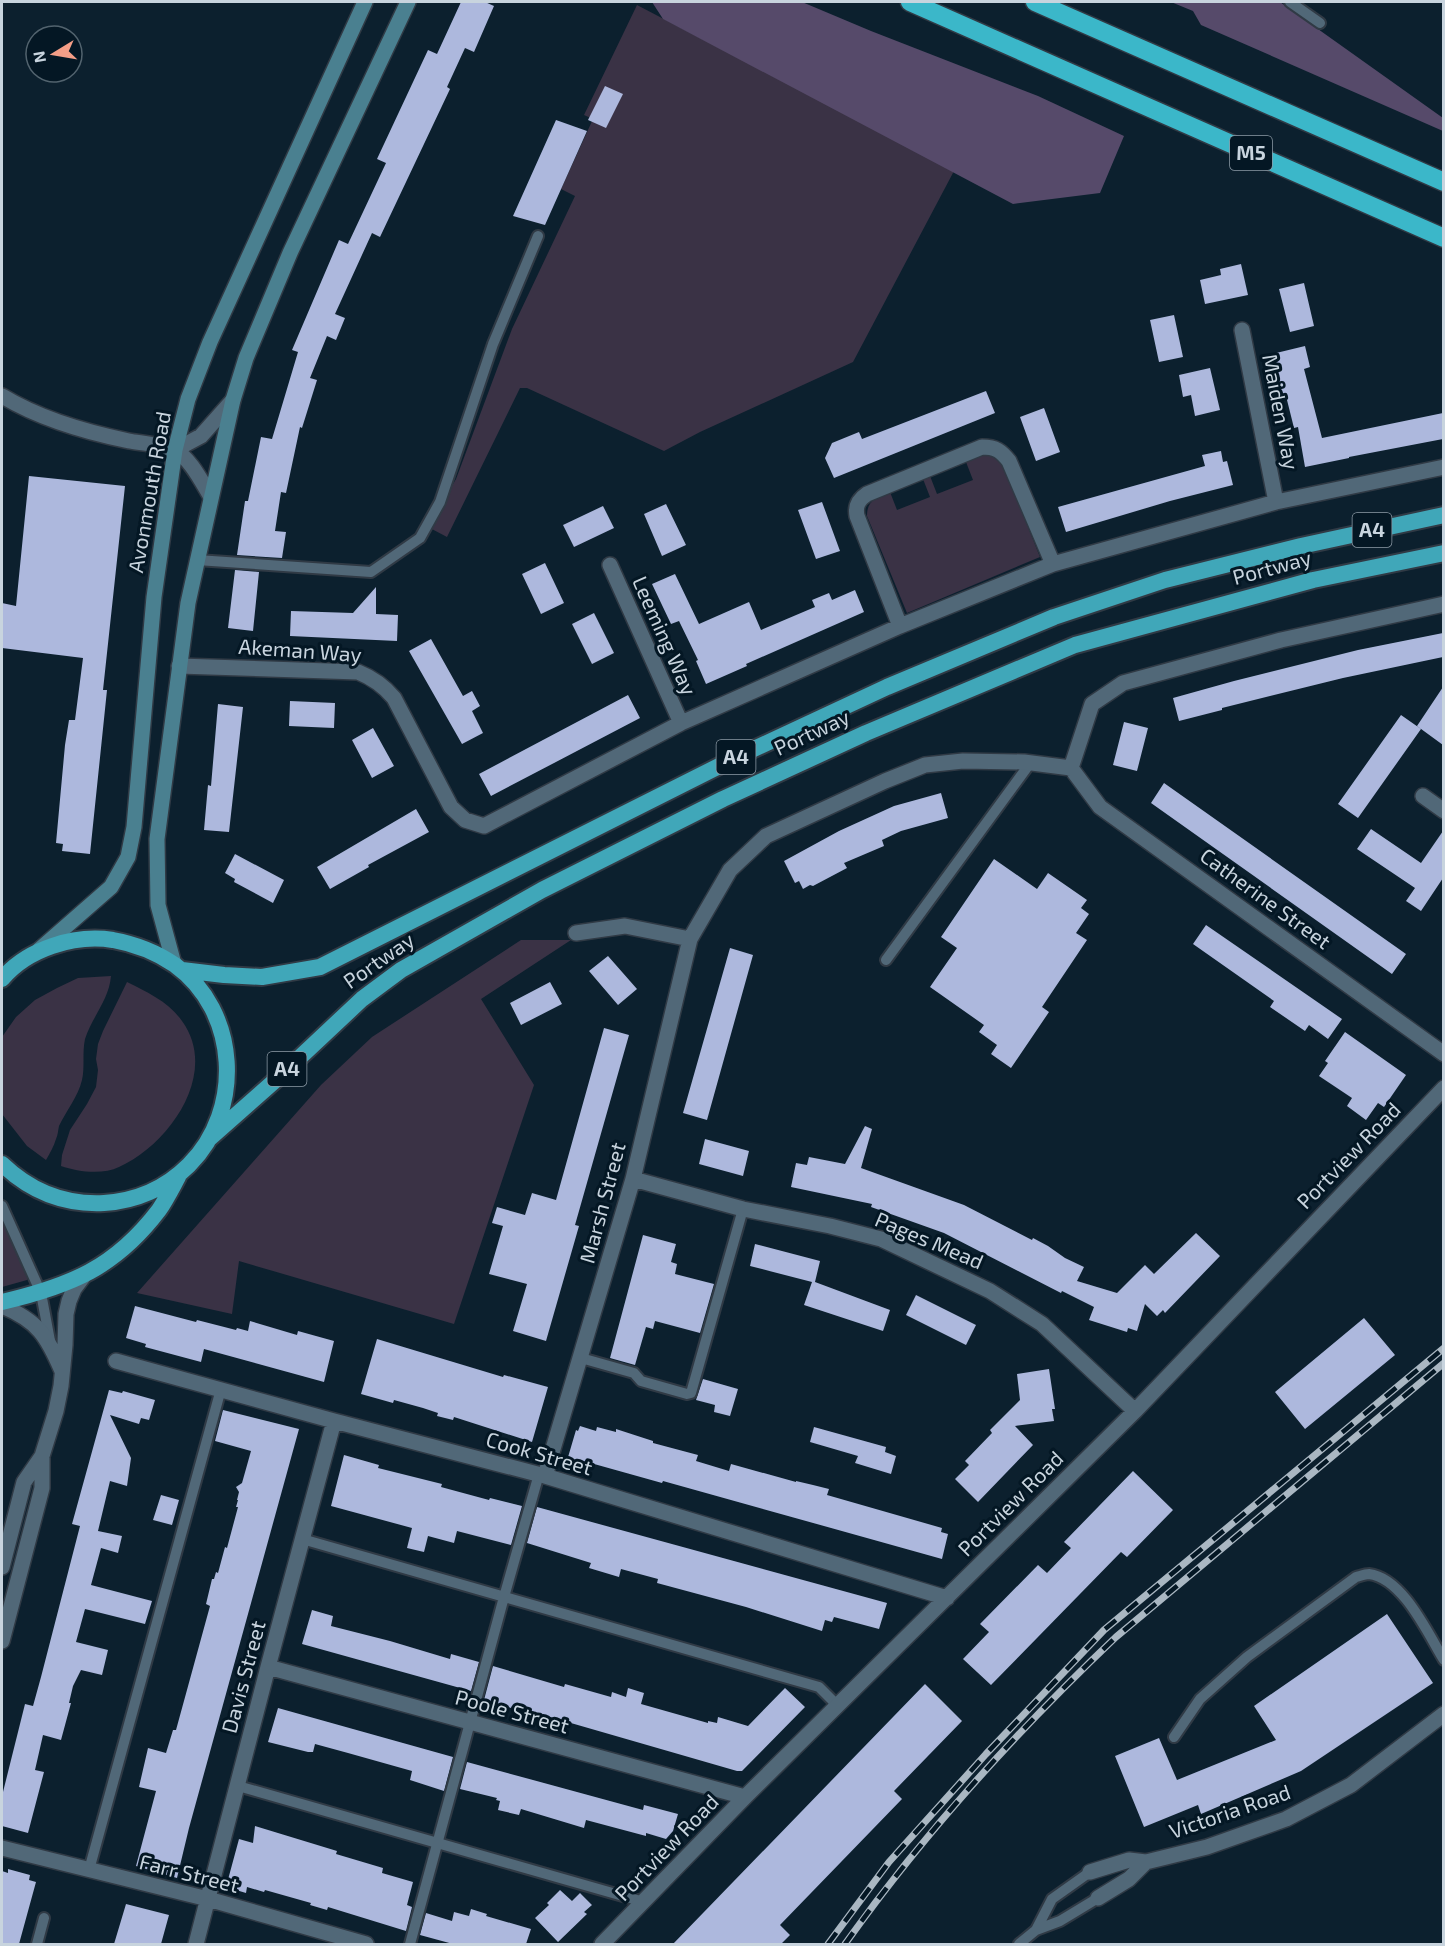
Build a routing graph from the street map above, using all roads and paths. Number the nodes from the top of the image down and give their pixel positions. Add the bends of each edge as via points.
1 (365, 2) edge
2 (408, 2) edge
3 (910, 2) edge
4 (1035, 2) edge
5 (1290, 2) edge
6 (1320, 23) dead end
7 (1443, 182) edge
8 (538, 236) dead end
9 (1443, 238) edge
10 (1242, 330) dead end
11 (2, 396) edge
12 (232, 400) junction
13 (175, 450) junction
14 (1443, 467) edge
15 (211, 497) junction
16 (1276, 502) junction
17 (1443, 515) edge
18 (1443, 553) edge
19 (197, 560) junction
20 (1053, 564) junction
21 (610, 565) dead end
22 (1443, 604) edge
23 (900, 626) junction
24 (179, 666) junction
25 (681, 723) junction
26 (1031, 762) junction
27 (1071, 768) junction
28 (1423, 796) dead end
29 (1443, 811) edge
30 (576, 933) dead end
31 (690, 939) junction
32 (37, 952) junction
33 (886, 960) dead end
34 (178, 967) junction
35 (2, 979) edge
36 (1443, 1054) edge
37 (1443, 1088) edge
38 (210, 1138) junction
39 (2, 1164) edge
40 (180, 1174) junction
41 (633, 1179) junction
42 (2, 1206) edge
43 (743, 1209) junction
44 (83, 1276) junction
45 (41, 1293) junction
46 (2, 1304) edge
47 (51, 1344) junction
48 (581, 1358) junction
49 (116, 1361) dead end
50 (62, 1371) junction
51 (221, 1389) junction
52 (1135, 1411) junction
53 (334, 1421) junction
54 (42, 1456) junction
55 (542, 1475) junction
56 (302, 1539) junction
57 (2, 1564) edge
58 (22, 1567) junction
59 (504, 1597) junction
60 (947, 1598) junction
61 (2, 1641) edge
62 (1443, 1660) edge
63 (268, 1667) junction
64 (838, 1706) junction
65 (1443, 1714) edge
66 (470, 1722) junction
67 (1174, 1737) dead end
68 (238, 1786) junction
69 (745, 1797) junction
70 (438, 1842) junction
71 (2, 1848) edge
72 (1146, 1862) junction
73 (88, 1870) junction
74 (1090, 1872) joint
75 (1098, 1898) joint
76 (208, 1899) junction
77 (644, 1902) junction
78 (44, 1918) dead end
79 (1036, 1930) junction
80 (37, 1944) edge
81 (196, 1944) edge
82 (366, 1944) edge
83 (410, 1944) edge
84 (602, 1944) edge
85 (1019, 1944) edge

1 - 13 main road, Avonmouth Road via 210,342 188,399
2 - 12 main road via 290,253
3 - 9 highway, M5
4 - 7 highway, M5
5 - 6 lane
8 - 19 lane via 493,344 440,502 420,538 371,572
10 - 16 street, Maiden Way
11 - 13 street via 61,423
12 - 13 street via 201,436
12 - 15 main road
13 - 15 street via 197,473
13 - 32 main road, Avonmouth Road via 154,597 128,858 111,887
14 - 16 street
15 - 19 main road
16 - 20 street
17 - 34 highway, Portway / A4 via 1165,580 1054,617 887,687 751,750 320,967 262,977
18 - 38 highway, Portway / A4 via 1313,580 1075,645 866,733 723,799 542,890 401,970 362,999
19 - 24 main road
20 - 23 street
20 - 23 street via 1009,461 999,450 982,447 867,494 858,503 857,516
21 - 25 street, Leeming Way
22 - 27 street via 1281,640 1123,683 1092,704
23 - 25 street
24 - 25 street, Akeman Way via 358,672 370,676 394,698 451,807 465,820 484,825
24 - 34 main road via 157,839 158,905
26 - 27 street
26 - 31 street via 925,765 766,836 730,870
26 - 33 lane
27 - 36 street, Catherine Street via 1100,807
28 - 29 street
30 - 31 street via 625,926
31 - 41 street, Marsh Street
32 - 34 highway via 82,939 106,939 145,948
32 - 35 highway
34 - 38 highway via 202,993 218,1020 226,1049 228,1079 223,1110
37 - 52 street, Portview Road
38 - 40 highway
39 - 40 highway via 39,1191 90,1204 141,1196
40 - 44 highway via 160,1209 140,1232 121,1251
41 - 43 street, Pages Mead
41 - 48 street, Marsh Street
42 - 45 lane
43 - 48 lane via 691,1393 641,1381 634,1373
43 - 52 street, Pages Mead via 881,1239 990,1291 1042,1324
44 - 45 highway
44 - 50 street via 66,1314
45 - 46 highway
45 - 47 lane
46 - 47 street via 35,1324
47 - 50 street
48 - 55 street, Marsh Street
49 - 51 street, Cook Street
50 - 54 street via 56,1411
51 - 53 street, Cook Street
51 - 73 lane
52 - 60 street, Portview Road
53 - 55 street, Cook Street
53 - 56 street, Davis Street
54 - 57 street via 24,1482
54 - 58 street via 42,1488
55 - 59 lane
55 - 60 street, Cook Street
56 - 59 lane
56 - 63 street, Davis Street
57 - 58 lane
58 - 61 street
59 - 64 lane via 819,1687
59 - 66 lane
60 - 64 street, Portview Road
62 - 67 lane via 1403,1593 1369,1574 1356,1577 1247,1657 1200,1699
63 - 66 street, Poole Street
63 - 68 street, Davis Street
64 - 69 street, Portview Road
65 - 72 street, Victoria Road via 1351,1785 1286,1819 1208,1847
66 - 69 street, Poole Street
66 - 70 lane
68 - 70 lane
68 - 76 street, Davis Street
69 - 77 street, Portview Road
70 - 77 lane
70 - 83 lane
71 - 73 street, Farr Street
72 - 74 street, Victoria Road via 1129,1860
72 - 75 street, Victoria Road via 1129,1879
73 - 76 street, Farr Street
74 - 79 lane via 1052,1899
75 - 79 lane via 1060,1921
76 - 81 street, Davis Street
76 - 82 street, Farr Street
77 - 84 street, Portview Road
78 - 80 lane
79 - 85 lane

